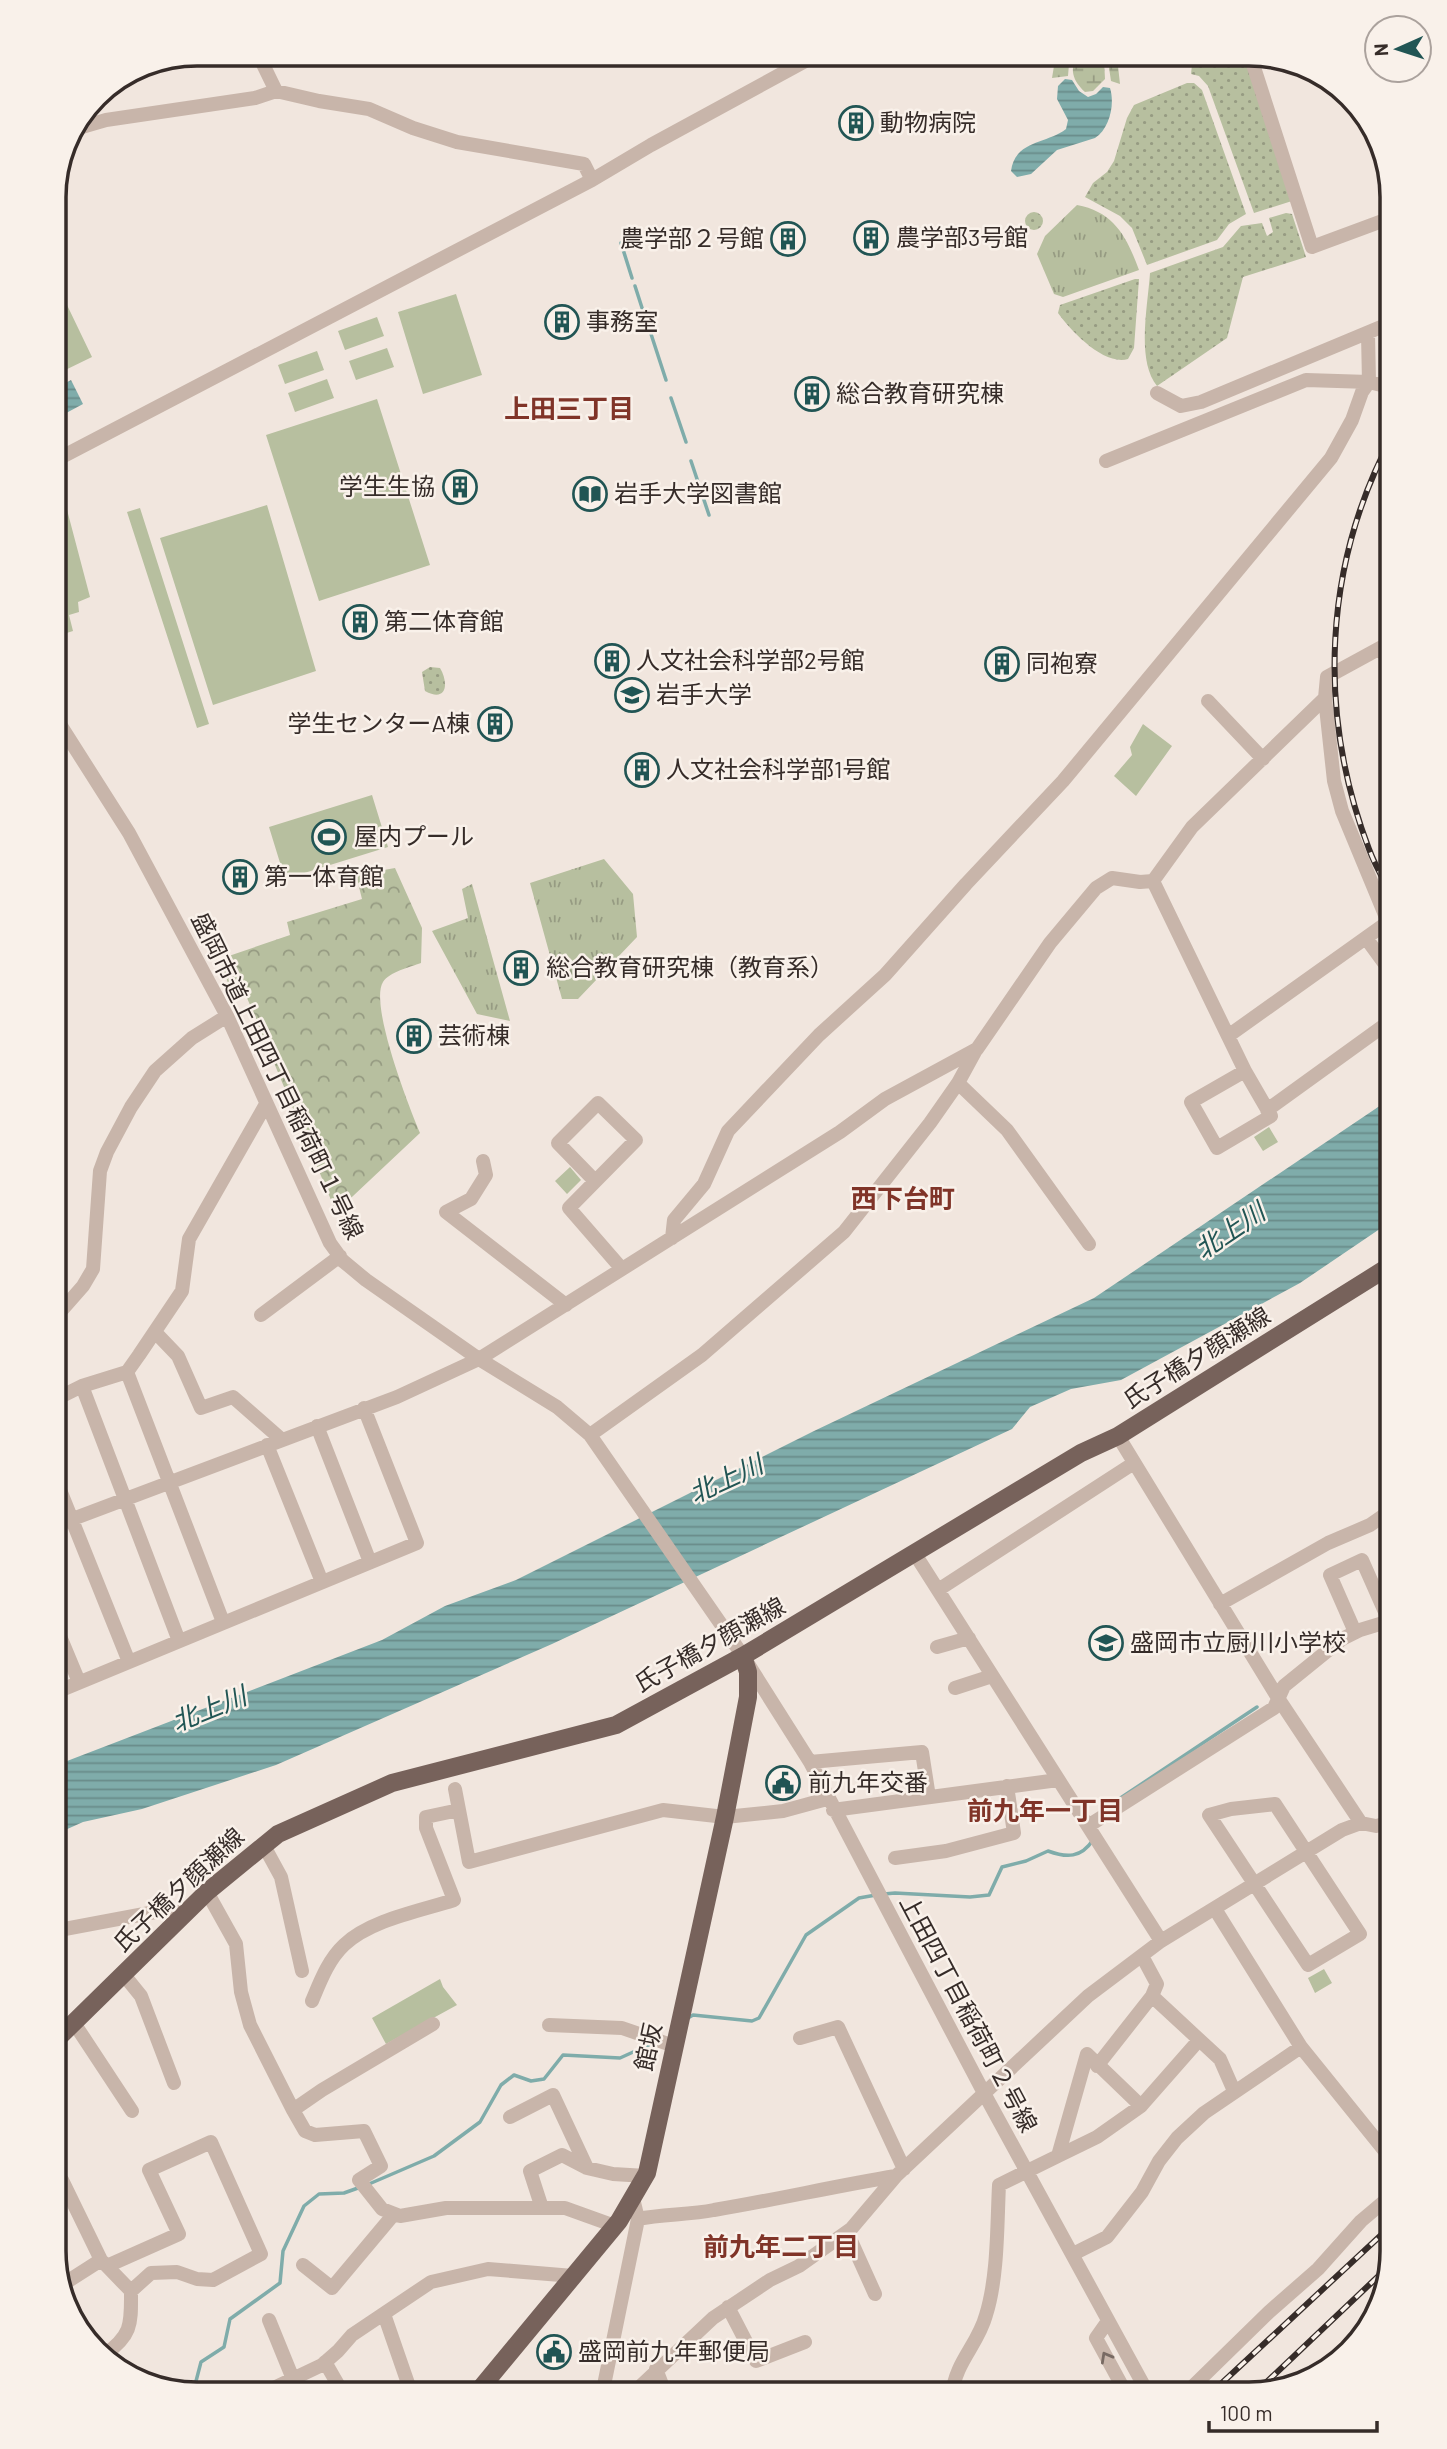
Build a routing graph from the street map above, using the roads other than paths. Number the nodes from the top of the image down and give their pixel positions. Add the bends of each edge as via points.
1 (264, 67) edge
2 (794, 67) edge
3 (1254, 67) edge
4 (276, 91) junction
5 (89, 125) edge
6 (592, 180) junction
7 (1380, 222) edge
8 (1380, 328) edge
9 (1368, 334) junction
10 (1369, 382) junction
11 (1380, 385) edge
12 (1157, 393) dead end
13 (67, 454) edge
14 (1106, 461) dead end
15 (1380, 649) edge
16 (1325, 698) junction
17 (1208, 701) dead end
18 (67, 735) edge
19 (1264, 759) junction
20 (1153, 881) junction
21 (1380, 903) edge
22 (1380, 928) edge
23 (1366, 939) junction
24 (1380, 958) edge
25 (226, 1016) junction
26 (1380, 1029) edge
27 (1228, 1035) junction
28 (977, 1049) junction
29 (1245, 1071) junction
30 (958, 1083) junction
31 (266, 1104) junction
32 (1267, 1110) junction
33 (483, 1161) dead end
34 (595, 1181) junction
35 (672, 1238) junction
36 (1089, 1244) dead end
37 (340, 1256) junction
38 (622, 1269) junction
39 (1380, 1272) edge
40 (66, 1304) edge
41 (566, 1305) junction
42 (261, 1315) dead end
43 (155, 1332) junction
44 (479, 1359) junction
45 (127, 1372) junction
46 (82, 1386) junction
47 (66, 1394) edge
48 (364, 1408) junction
49 (317, 1426) junction
50 (590, 1435) junction
51 (1118, 1436) junction
52 (281, 1439) junction
53 (267, 1445) junction
54 (1134, 1463) junction
55 (169, 1482) junction
56 (125, 1499) junction
57 (66, 1504) edge
58 (1380, 1518) edge
59 (73, 1519) junction
60 (66, 1521) edge
61 (915, 1554) junction
62 (370, 1562) junction
63 (321, 1582) junction
64 (938, 1590) junction
65 (1380, 1598) edge
66 (1220, 1604) junction
67 (223, 1622) junction
68 (1380, 1624) edge
69 (1355, 1632) junction
70 (969, 1639) junction
71 (179, 1641) junction
72 (937, 1647) dead end
73 (66, 1651) edge
74 (743, 1657) junction
75 (130, 1662) junction
76 (992, 1676) junction
77 (79, 1682) junction
78 (66, 1688) edge
79 (955, 1688) dead end
80 (1278, 1698) junction
81 (810, 1762) junction
82 (1058, 1780) junction
83 (1007, 1786) junction
84 (454, 1789) dead end
85 (929, 1797) junction
86 (830, 1804) junction
87 (459, 1810) junction
88 (725, 1817) junction
89 (1361, 1823) junction
90 (1380, 1825) edge
91 (1087, 1826) junction
92 (263, 1844) junction
93 (1307, 1852) junction
94 (895, 1858) dead end
95 (1256, 1883) junction
96 (207, 1892) junction
97 (1215, 1909) junction
98 (183, 1916) junction
99 (66, 1929) edge
100 (1161, 1941) junction
101 (1142, 1956) junction
102 (302, 1970) dead end
103 (124, 1975) junction
104 (1152, 1996) junction
105 (312, 2001) dead end
106 (74, 2023) junction
107 (433, 2024) dead end
108 (549, 2025) dead end
109 (66, 2030) edge
110 (800, 2038) dead end
111 (675, 2040) junction
112 (1199, 2040) junction
113 (1301, 2047) junction
114 (1097, 2066) junction
115 (174, 2083) dead end
116 (1234, 2091) junction
117 (985, 2095) junction
118 (1141, 2106) junction
119 (293, 2110) junction
120 (132, 2111) dead end
121 (510, 2117) dead end
122 (1380, 2145) edge
123 (1058, 2156) junction
124 (587, 2168) junction
125 (1028, 2171) junction
126 (900, 2173) junction
127 (646, 2176) junction
128 (66, 2197) edge
129 (633, 2198) junction
130 (1380, 2205) edge
131 (542, 2208) junction
132 (394, 2214) junction
133 (638, 2219) junction
134 (615, 2226) junction
135 (847, 2232) junction
136 (1073, 2254) junction
137 (104, 2263) junction
138 (303, 2265) dead end
139 (573, 2276) junction
140 (70, 2281) edge
141 (131, 2291) junction
142 (875, 2294) dead end
143 (728, 2307) junction
144 (384, 2314) junction
145 (269, 2320) dead end
146 (1108, 2321) junction
147 (805, 2342) dead end
148 (111, 2350) edge
149 (325, 2362) junction
150 (656, 2369) junction
151 (293, 2379) junction
152 (288, 2382) edge
153 (337, 2382) edge
154 (408, 2382) edge
155 (486, 2382) edge
156 (605, 2382) edge
157 (644, 2382) edge
158 (661, 2382) edge
159 (955, 2382) edge
160 (1120, 2382) edge
161 (1142, 2382) edge
162 (1197, 2382) edge

1 - 4 street
2 - 6 street
3 - 7 street via 1312,247
4 - 5 street
4 - 6 street via 369,109 457,142 584,164
6 - 13 street
8 - 9 street
9 - 10 street
9 - 12 street via 1201,402 1181,406
10 - 11 street
10 - 14 street via 1306,380
10 - 35 street via 1331,458 1063,781 885,975 818,1035 728,1131 704,1184 674,1220
15 - 16 street via 1326,677
16 - 19 street
16 - 21 street via 1342,811
17 - 19 street
18 - 25 street, 盛岡市道上田四丁目稲荷町１号線 via 129,833
19 - 20 street via 1192,827
20 - 27 street
20 - 28 street via 1112,878 1097,888 1050,943
22 - 23 street
23 - 24 street
23 - 27 street
25 - 31 street, 盛岡市道上田四丁目稲荷町１号線
25 - 40 street via 155,1071 131,1107 100,1171 93,1269
26 - 32 street
27 - 29 street
28 - 30 street
28 - 35 street via 885,1098 840,1132
29 - 32 street
29 - 32 street via 1191,1102 1217,1148 1271,1116
30 - 36 street via 1007,1130
30 - 50 street via 845,1232 702,1355
31 - 37 street, 盛岡市道上田四丁目稲荷町１号線
31 - 43 street via 189,1239 182,1292
33 - 41 street via 486,1175 471,1199 446,1212
34 - 34 street via 636,1140 598,1103 558,1143
34 - 38 street via 569,1208
35 - 38 street
37 - 42 street
37 - 44 street, 盛岡市道上田四丁目稲荷町１号線 via 366,1280
38 - 41 street
39 - 51 main road, 氏子橋夕顔瀬線
41 - 44 street
43 - 45 street
43 - 52 street via 178,1356 201,1408 233,1397
44 - 48 street
44 - 50 street, 盛岡市道上田四丁目稲荷町１号線 via 557,1407
45 - 46 street
45 - 55 street
46 - 47 street
46 - 56 street
48 - 49 street
48 - 62 street via 417,1543
49 - 52 street
49 - 62 street
50 - 74 street, 盛岡市道上田四丁目稲荷町１号線
51 - 54 street
51 - 61 main road, 氏子橋夕顔瀬線 via 1081,1453
52 - 53 street
53 - 55 street
53 - 63 street
54 - 64 street
54 - 66 street
55 - 56 street
55 - 67 street
56 - 59 street
56 - 71 street
57 - 59 street
58 - 66 street
59 - 60 street
59 - 75 street
61 - 64 street
61 - 74 main road, 氏子橋夕顔瀬線
62 - 63 street
63 - 67 street
64 - 70 street
65 - 69 street via 1362,1560 1330,1575
66 - 80 street
67 - 71 street
68 - 69 street
69 - 80 street via 1284,1686
70 - 72 street
70 - 76 street
71 - 75 street
73 - 77 street
74 - 81 street, 上田四丁目稲荷町２号線
74 - 88 main road, 館坂 via 748,1697
74 - 92 main road, 氏子橋夕顔瀬線 via 616,1725 392,1783
75 - 77 street
76 - 79 street
76 - 82 street
77 - 78 street
80 - 89 street
80 - 91 street via 1266,1713
81 - 85 street via 922,1752
81 - 86 street, 上田四丁目稲荷町２号線
82 - 83 street
82 - 91 street
83 - 85 street
83 - 94 street via 1014,1833 946,1851
84 - 87 street
85 - 86 street
86 - 88 street
86 - 117 street, 上田四丁目稲荷町２号線
87 - 88 street via 469,1862 663,1810
87 - 105 street via 426,1817 426,1828 454,1900 367,1928 344,1945 326,1969
88 - 111 main road, 館坂
89 - 90 street
89 - 93 street
91 - 100 street
92 - 96 main road, 氏子橋夕顔瀬線
92 - 102 street via 281,1877
93 - 95 street
93 - 95 street via 1275,1804 1209,1815
93 - 95 street via 1360,1934 1308,1965
95 - 97 street
96 - 98 main road, 氏子橋夕顔瀬線
96 - 119 street via 236,1944 250,2025
97 - 100 street
97 - 113 street
98 - 99 street via 171,1909
98 - 103 main road, 氏子橋夕顔瀬線
100 - 101 street
101 - 104 street via 1157,1983
101 - 117 street via 1088,1996
103 - 106 main road, 氏子橋夕顔瀬線
103 - 115 street via 141,1996
104 - 112 street
104 - 114 street
106 - 109 main road, 氏子橋夕顔瀬線
106 - 120 street
107 - 119 street
108 - 111 street via 622,2028
110 - 126 street via 838,2027
111 - 127 main road, 館坂
112 - 116 street via 1220,2059
112 - 118 street
113 - 116 street
113 - 122 street
114 - 118 street
114 - 123 street via 1087,2054
116 - 136 street via 1177,2138 1107,2237
117 - 125 street, 上田四丁目稲荷町２号線
117 - 126 street
118 - 123 street via 1097,2137
119 - 132 street via 305,2131 315,2135 364,2131 381,2166 359,2180 382,2209
121 - 124 street via 553,2095
123 - 125 street
124 - 127 street
124 - 131 street via 562,2155 530,2171
125 - 136 street, 上田四丁目稲荷町２号線
125 - 159 street via 999,2185 996,2255 986,2315
126 - 133 street via 709,2211
126 - 135 street
127 - 129 main road, 館坂
128 - 137 street
129 - 133 street
129 - 134 main road, 館坂
130 - 162 street
131 - 132 street via 446,2208
131 - 134 street via 565,2208
132 - 138 street via 332,2288
133 - 156 street
134 - 139 main road, 館坂
135 - 142 street
135 - 143 street
136 - 146 street, 上田四丁目稲荷町２号線
137 - 140 street
137 - 141 street
137 - 141 street via 179,2234 149,2170 211,2142 261,2254 212,2280 177,2272 151,2273
139 - 144 street via 488,2269 454,2275 431,2282
139 - 155 main road, 館坂
141 - 148 street via 131,2323 122,2343
143 - 147 street via 756,2361
143 - 150 street
144 - 149 street via 352,2335
144 - 154 street
145 - 151 street
160 -> 146 street via 1096,2338
146 - 161 street, 上田四丁目稲荷町２号線
149 - 151 street
149 - 153 street
150 - 157 street
150 - 158 street
151 - 152 street

